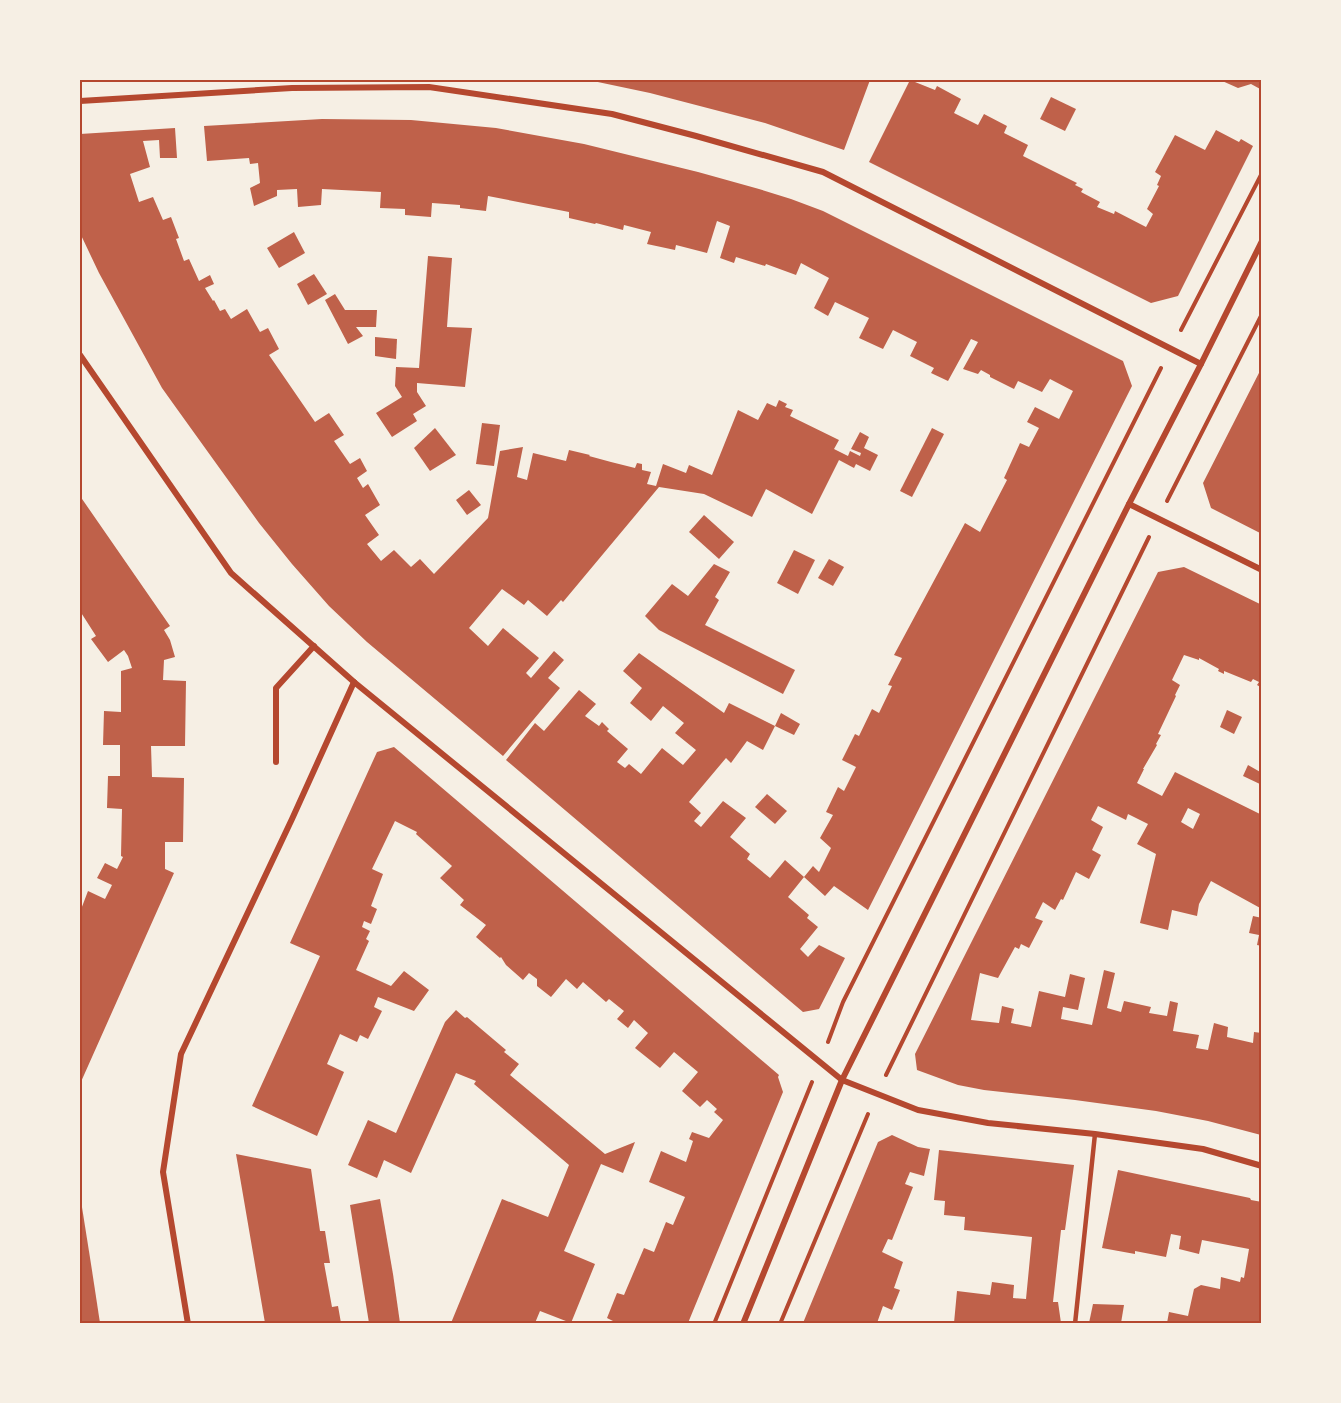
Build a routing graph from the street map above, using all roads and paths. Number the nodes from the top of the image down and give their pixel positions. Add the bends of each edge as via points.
1 (80, 101) edge
2 (1262, 173) edge
3 (1262, 241) edge
4 (1262, 315) edge
5 (1171, 349) junction
6 (80, 355) edge
7 (1201, 364) junction
8 (1129, 504) junction
9 (1158, 518) junction
10 (1262, 570) edge
11 (314, 646) junction
12 (354, 682) junction
13 (276, 762) dead end
14 (820, 1062) junction
15 (842, 1080) junction
16 (877, 1093) junction
17 (1095, 1134) junction
18 (1262, 1166) edge
19 (188, 1323) edge
20 (714, 1323) edge
21 (743, 1323) edge
22 (780, 1323) edge
23 (1075, 1323) edge

1 - 5 street via 292,88 429,87 612,114 823,172
2 - 5 path
3 - 7 street
4 - 9 path
5 - 7 street
5 - 14 path via 843,1002
6 - 11 street via 231,573
7 - 8 street
8 - 9 street
8 - 15 street
9 - 10 street
9 - 16 path
11 - 12 street
11 - 13 street via 276,688
12 - 14 street
12 - 19 street via 182,1054 164,1172
14 - 15 street
14 - 20 path
15 - 16 street
15 - 21 street
16 - 17 street via 918,1110 988,1123
16 - 22 path
17 - 18 street via 1203,1149
17 - 23 lane

